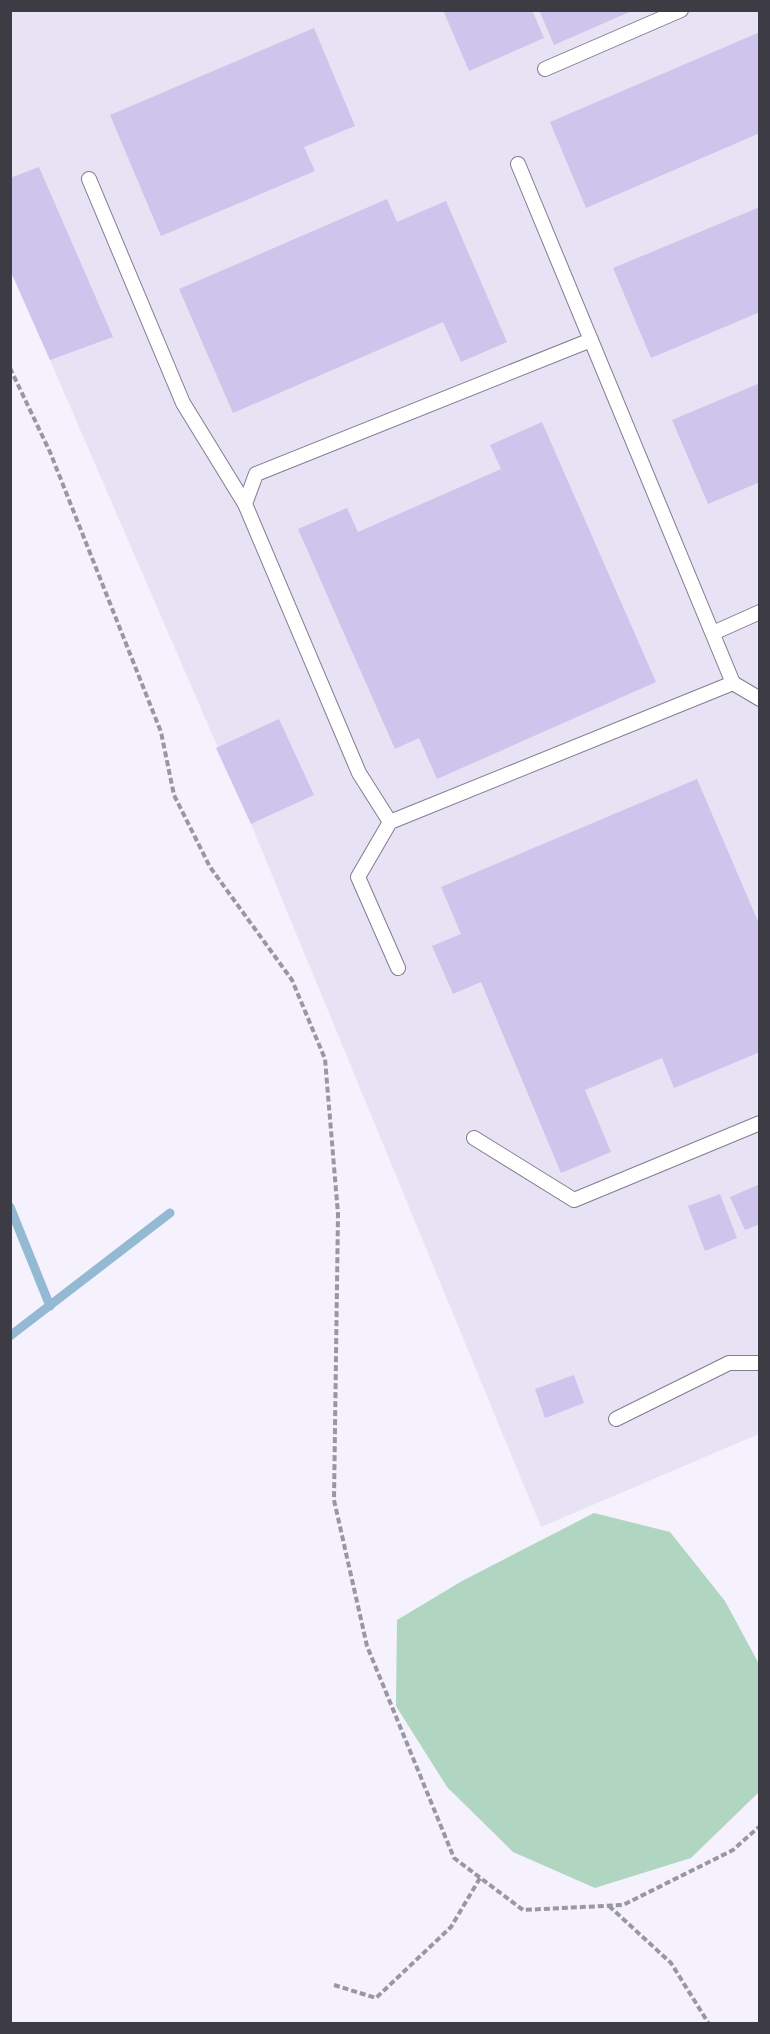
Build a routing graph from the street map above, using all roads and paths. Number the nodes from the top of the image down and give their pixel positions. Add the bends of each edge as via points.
1 (681, 10) edge
2 (545, 69) dead end
3 (518, 164) dead end
4 (89, 179) dead end
5 (591, 340) junction
6 (10, 368) edge
7 (245, 504) junction
8 (759, 612) edge
9 (713, 633) junction
10 (733, 682) junction
11 (759, 699) edge
12 (390, 822) junction
13 (398, 968) dead end
14 (759, 1123) edge
15 (474, 1138) dead end
16 (759, 1363) edge
17 (616, 1419) dead end
18 (759, 1826) edge
19 (480, 1878) junction
20 (608, 1906) junction
21 (334, 1985) dead end
22 (709, 2024) edge

1 - 2 lane
3 - 5 lane
4 - 7 lane via 183,403
5 - 7 lane via 256,474
5 - 9 lane
6 - 19 path via 50,452 161,732 174,795 210,867 292,980 325,1059 338,1214 334,1500 367,1646 454,1858
7 - 12 lane via 359,773
8 - 9 lane
9 - 10 lane
10 - 11 lane
10 - 12 lane
12 - 13 lane via 358,877
14 - 15 lane via 574,1200
16 - 17 lane via 729,1363
18 - 20 path via 733,1850 623,1905
19 - 20 path via 523,1910
19 - 21 path via 451,1927 376,1998
20 - 22 path via 671,1964

